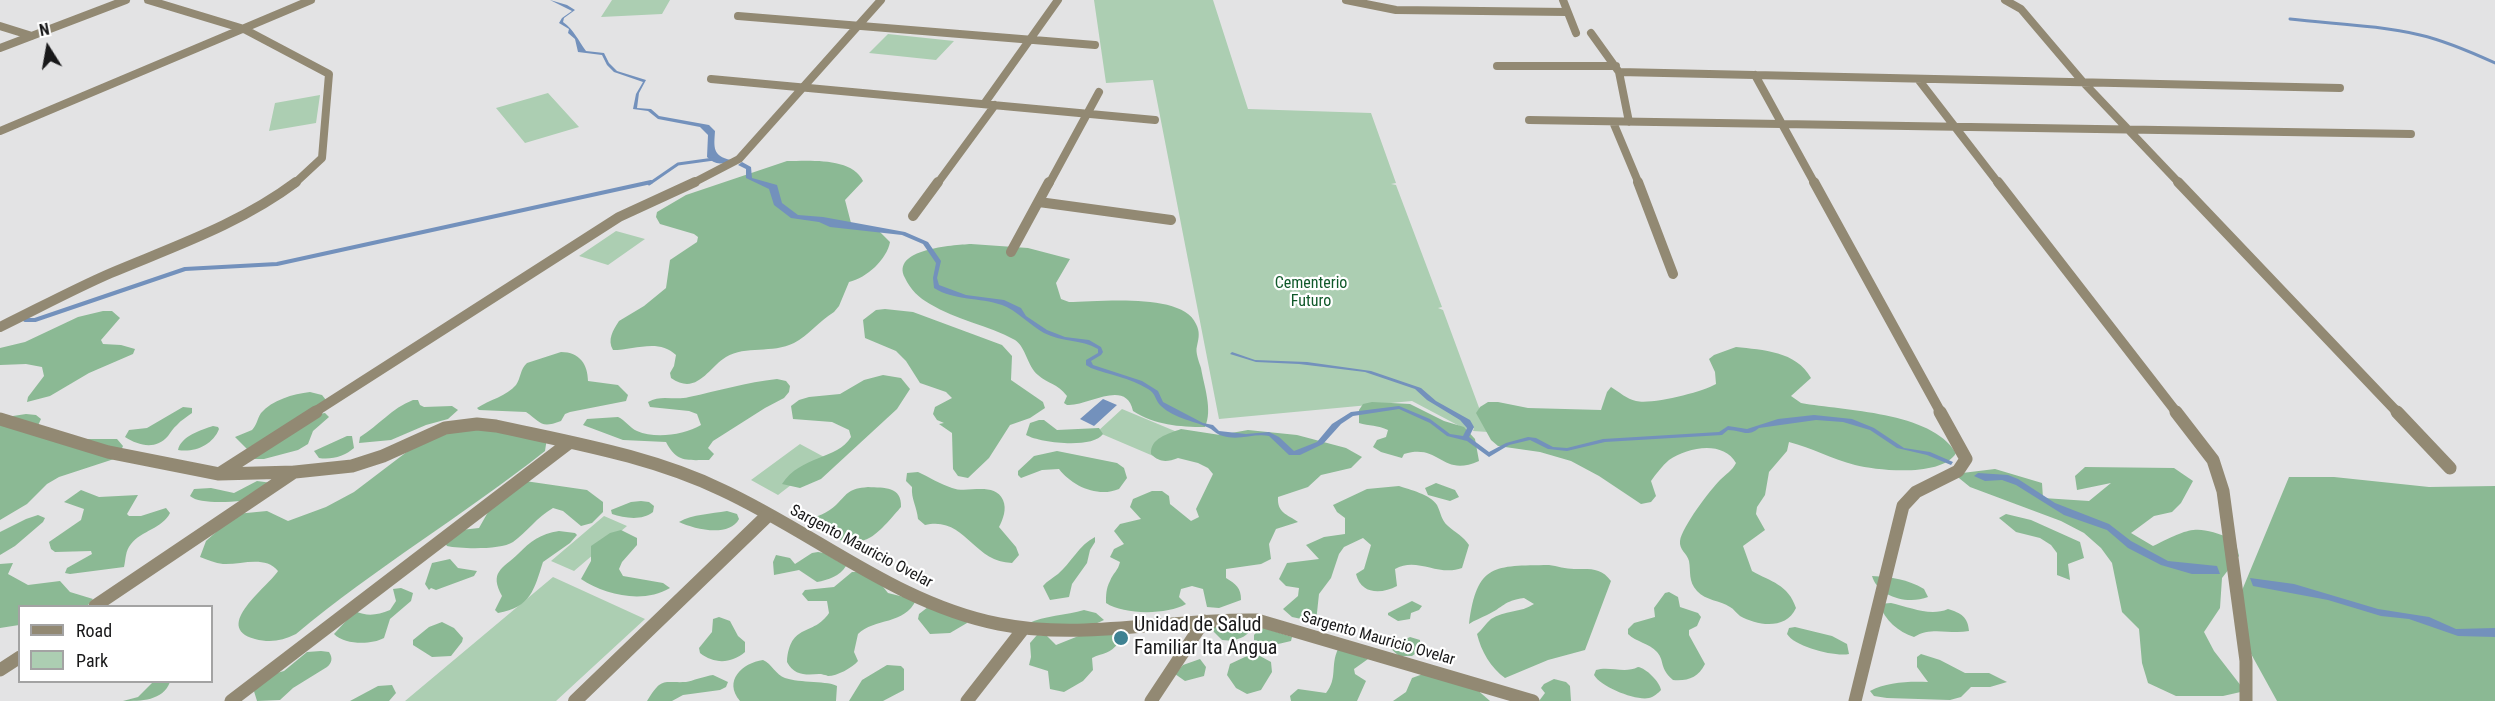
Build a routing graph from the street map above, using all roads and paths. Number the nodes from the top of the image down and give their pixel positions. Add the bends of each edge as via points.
1 (126, 0) edge
2 (148, 0) edge
3 (311, 0) edge
4 (881, 0) edge
5 (1058, 0) edge
6 (1346, 0) edge
7 (1563, 0) edge
8 (2006, 0) edge
9 (1567, 12) junction
10 (738, 16) dead end
11 (0, 26) edge
12 (858, 26) junction
13 (244, 29) junction
14 (1576, 33) dead end
15 (1591, 33) dead end
16 (32, 36) junction
17 (1032, 40) junction
18 (1095, 45) dead end
19 (0, 48) edge
20 (1497, 66) dead end
21 (1618, 69) junction
22 (1755, 75) junction
23 (711, 79) dead end
24 (1918, 79) junction
25 (2083, 82) junction
26 (804, 87) junction
27 (2340, 88) dead end
28 (1099, 92) dead end
29 (984, 104) junction
30 (995, 105) junction
31 (1087, 114) junction
32 (1155, 120) dead end
33 (1529, 120) dead end
34 (1613, 122) junction
35 (1629, 122) junction
36 (1782, 124) junction
37 (1955, 127) junction
38 (2128, 129) junction
39 (0, 131) edge
40 (2411, 134) dead end
41 (1039, 202) junction
42 (913, 216) dead end
43 (1171, 220) dead end
44 (1011, 252) dead end
45 (1673, 274) dead end
46 (0, 327) edge
47 (0, 419) edge
48 (570, 442) junction
49 (2450, 468) dead end
50 (295, 472) junction
51 (219, 474) junction
52 (767, 516) junction
53 (96, 605) edge
54 (1204, 621) junction
55 (1023, 628) junction
56 (18, 658) edge
57 (0, 670) edge
58 (231, 701) edge
59 (575, 701) edge
60 (967, 701) edge
61 (1151, 701) edge
62 (1533, 701) edge
63 (1855, 701) edge
64 (2246, 701) edge

1 - 16 street
2 - 13 street
3 - 13 street
4 - 12 street
5 - 17 street
6 - 9 street via 1396,10
7 - 9 street
8 - 25 street via 2021,9
9 - 14 street
10 - 12 street
11 - 16 street
12 - 17 street
12 - 26 street
13 - 39 street
13 - 46 street via 329,74 322,158 292,187 246,213
15 - 21 street
16 - 19 street
17 - 18 street
17 - 29 street
20 - 21 street
21 - 22 street
21 - 35 street
22 - 24 street
22 - 36 street
23 - 26 street
24 - 25 street
24 - 37 street
25 - 27 street
25 - 38 street
26 - 29 street
26 - 51 street via 748,152 729,166 611,222
28 - 31 street
29 - 30 street
30 - 31 street
30 - 42 street
31 - 32 street
31 - 41 street
33 - 34 street
34 - 35 street
34 - 45 street
35 - 36 street
36 - 37 street
36 - 63 street via 1966,459 1957,472 1915,492 1903,506
37 - 38 street
37 - 64 street via 2213,460 2223,491 2246,661
38 - 40 street
38 - 49 street
41 - 43 street
41 - 44 street
47 - 51 street, Sargento Mauricio Ovelar via 108,452
48 - 50 street, Sargento Mauricio Ovelar via 496,426 460,426 427,435 364,463
48 - 52 street, Sargento Mauricio Ovelar via 683,472
48 - 58 street
50 - 51 street, Sargento Mauricio Ovelar
50 - 53 street
52 - 55 street, Sargento Mauricio Ovelar via 896,587 969,617
52 - 59 street
54 - 55 street, Sargento Mauricio Ovelar via 1098,629
54 - 61 street
54 - 62 street, Sargento Mauricio Ovelar via 1257,620
55 - 60 street
56 - 57 street

